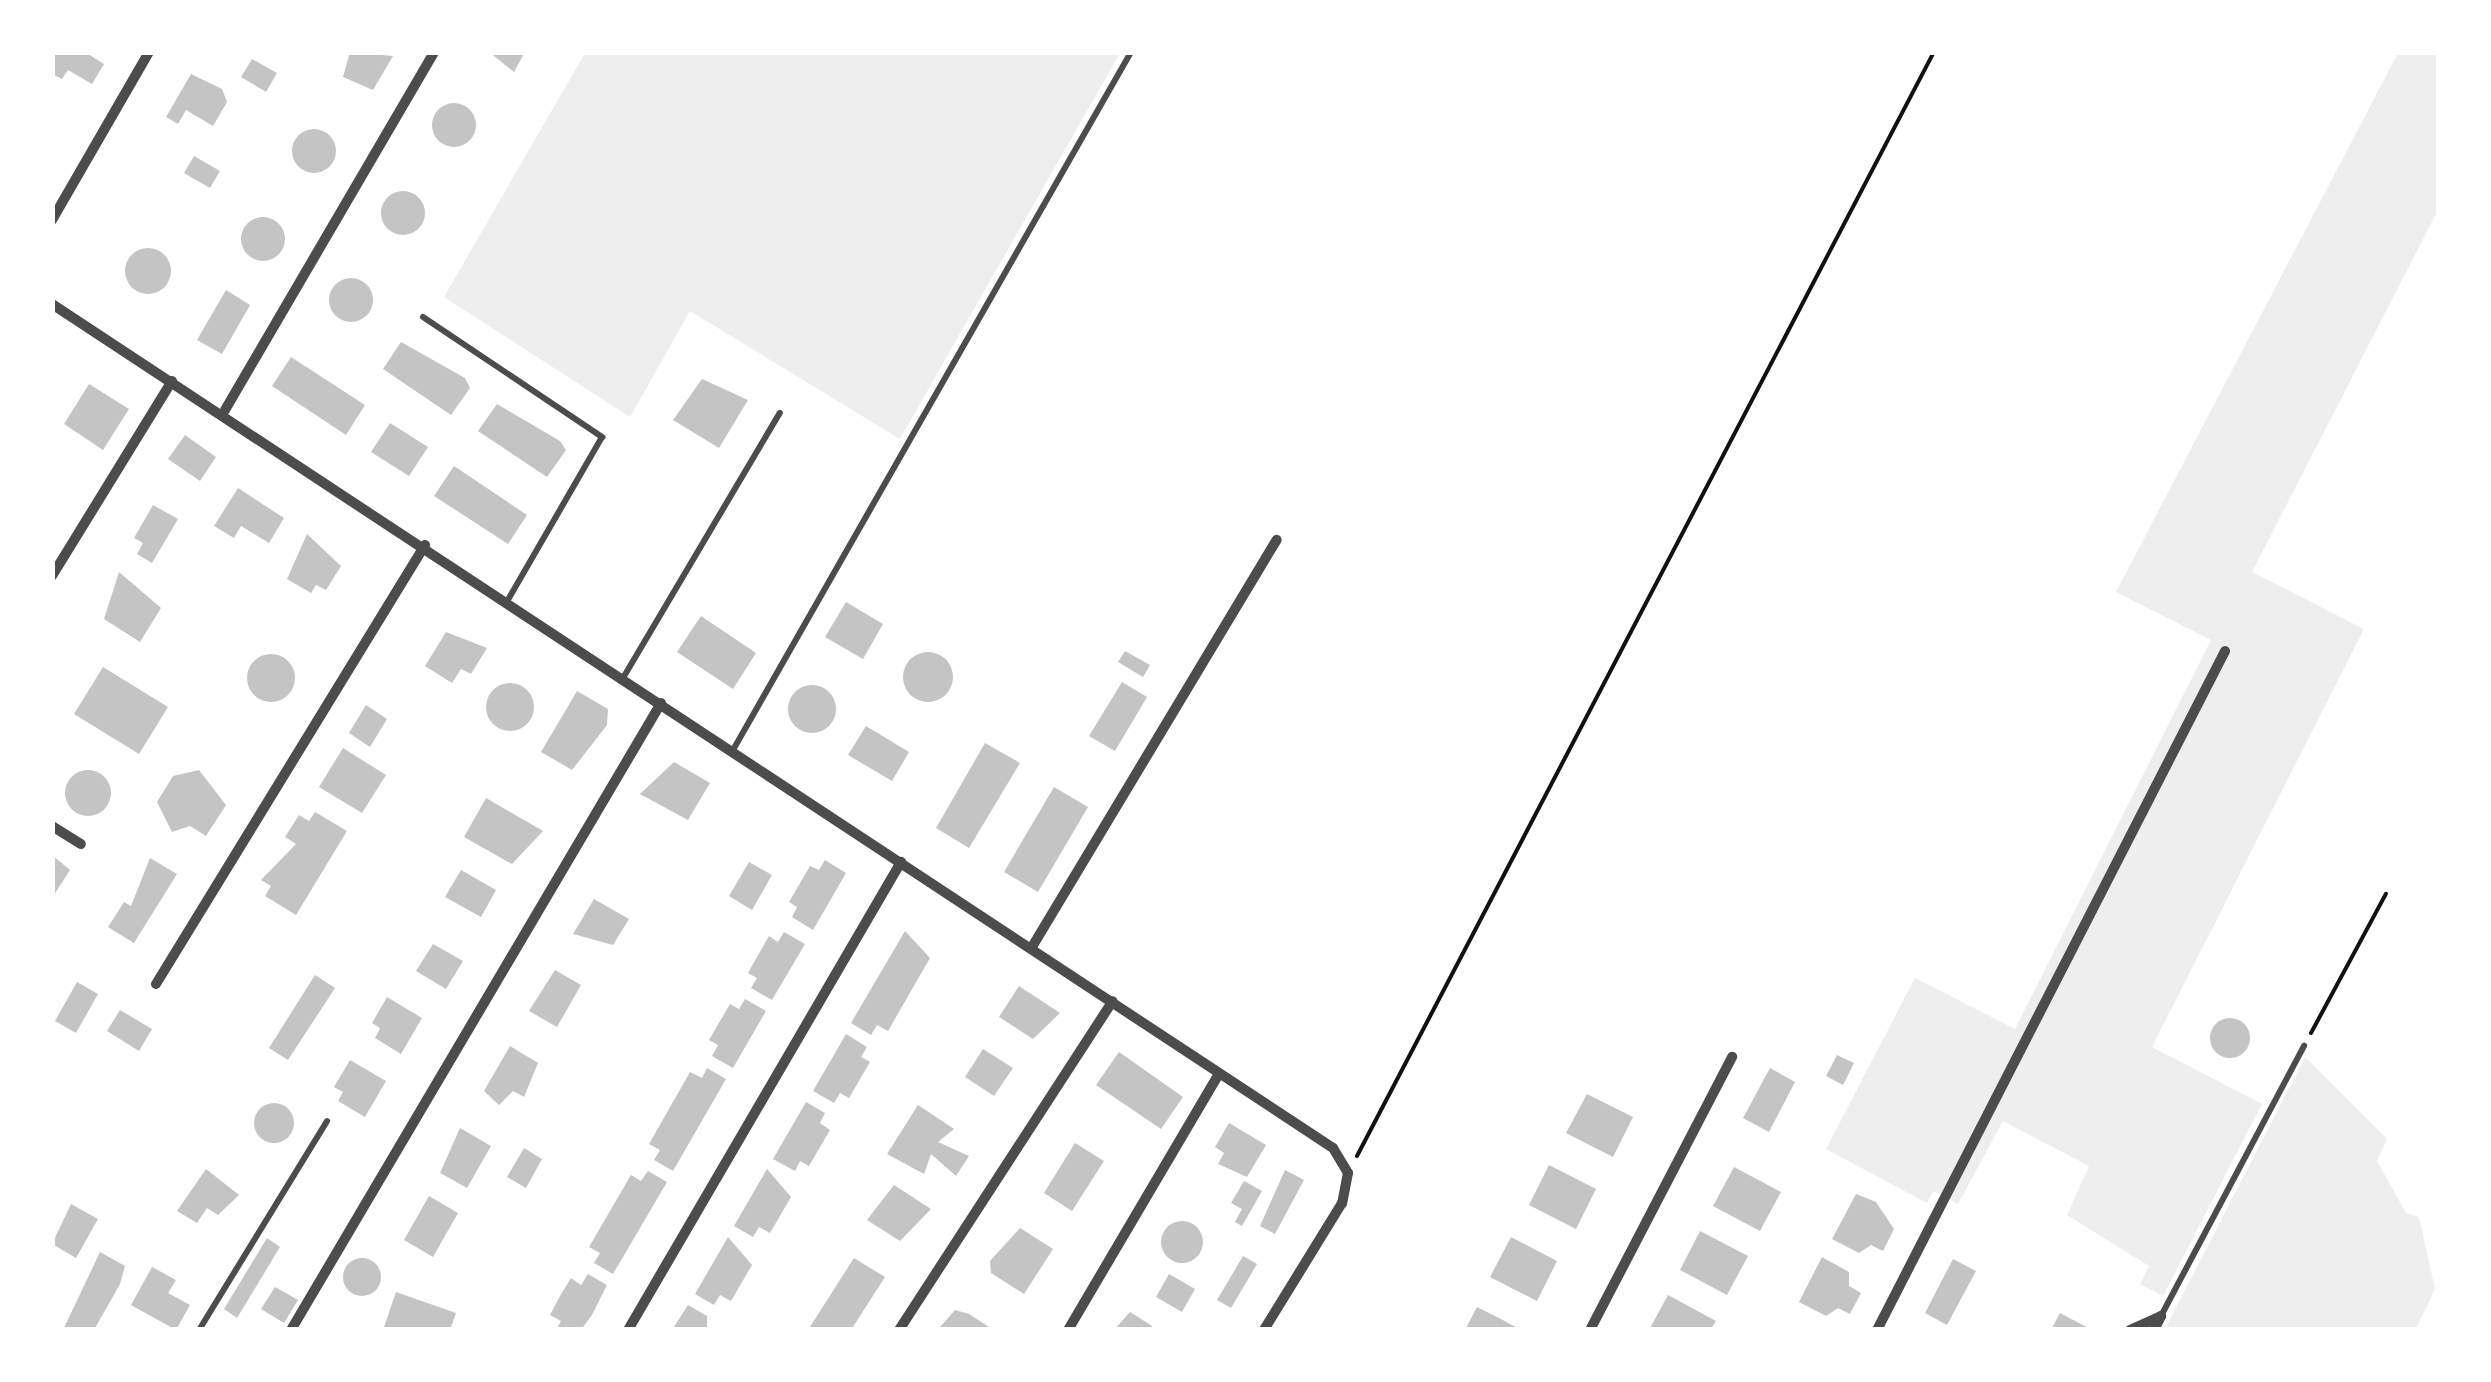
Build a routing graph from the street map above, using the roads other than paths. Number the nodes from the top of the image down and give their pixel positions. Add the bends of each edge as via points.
1 (150, 52) edge
2 (434, 52) edge
3 (1131, 52) edge
4 (52, 220) edge
5 (52, 304) edge
6 (423, 317) dead end
7 (172, 381) junction
8 (224, 410) junction
9 (780, 413) dead end
10 (1278, 540) dead end
11 (425, 545) junction
12 (52, 576) edge
13 (508, 600) junction
14 (2224, 651) dead end
15 (624, 678) junction
16 (661, 703) junction
17 (733, 750) junction
18 (52, 826) edge
19 (81, 844) dead end
20 (901, 862) junction
21 (1032, 947) junction
22 (156, 984) dead end
23 (1113, 1001) junction
24 (2304, 1046) road end
25 (1732, 1057) dead end
26 (1219, 1074) junction
27 (326, 1122) dead end
28 (2161, 1316) junction
29 (200, 1330) edge
30 (290, 1330) edge
31 (628, 1330) edge
32 (899, 1330) edge
33 (1068, 1330) edge
34 (1264, 1330) edge
35 (1590, 1330) edge
36 (1877, 1330) edge
37 (2130, 1330) edge
38 (2154, 1330) edge

1 - 4 street
2 - 8 street
3 - 17 lane
5 - 7 street
6 - 13 lane via 602,438
7 - 8 street
7 - 12 street
8 - 11 street
9 - 15 lane
10 - 21 street
11 - 13 street
11 - 22 street
13 - 15 street
14 - 36 street
15 - 16 street
16 - 17 street
16 - 30 street
17 - 20 street
18 - 19 street
20 - 21 street
20 - 31 street
21 - 23 street
23 - 26 street
23 - 32 street
24 - 28 lane
25 - 35 street
26 - 33 street
26 - 34 street via 1333,1148 1348,1173 1342,1202
27 - 29 lane
28 - 37 street
28 - 38 street

